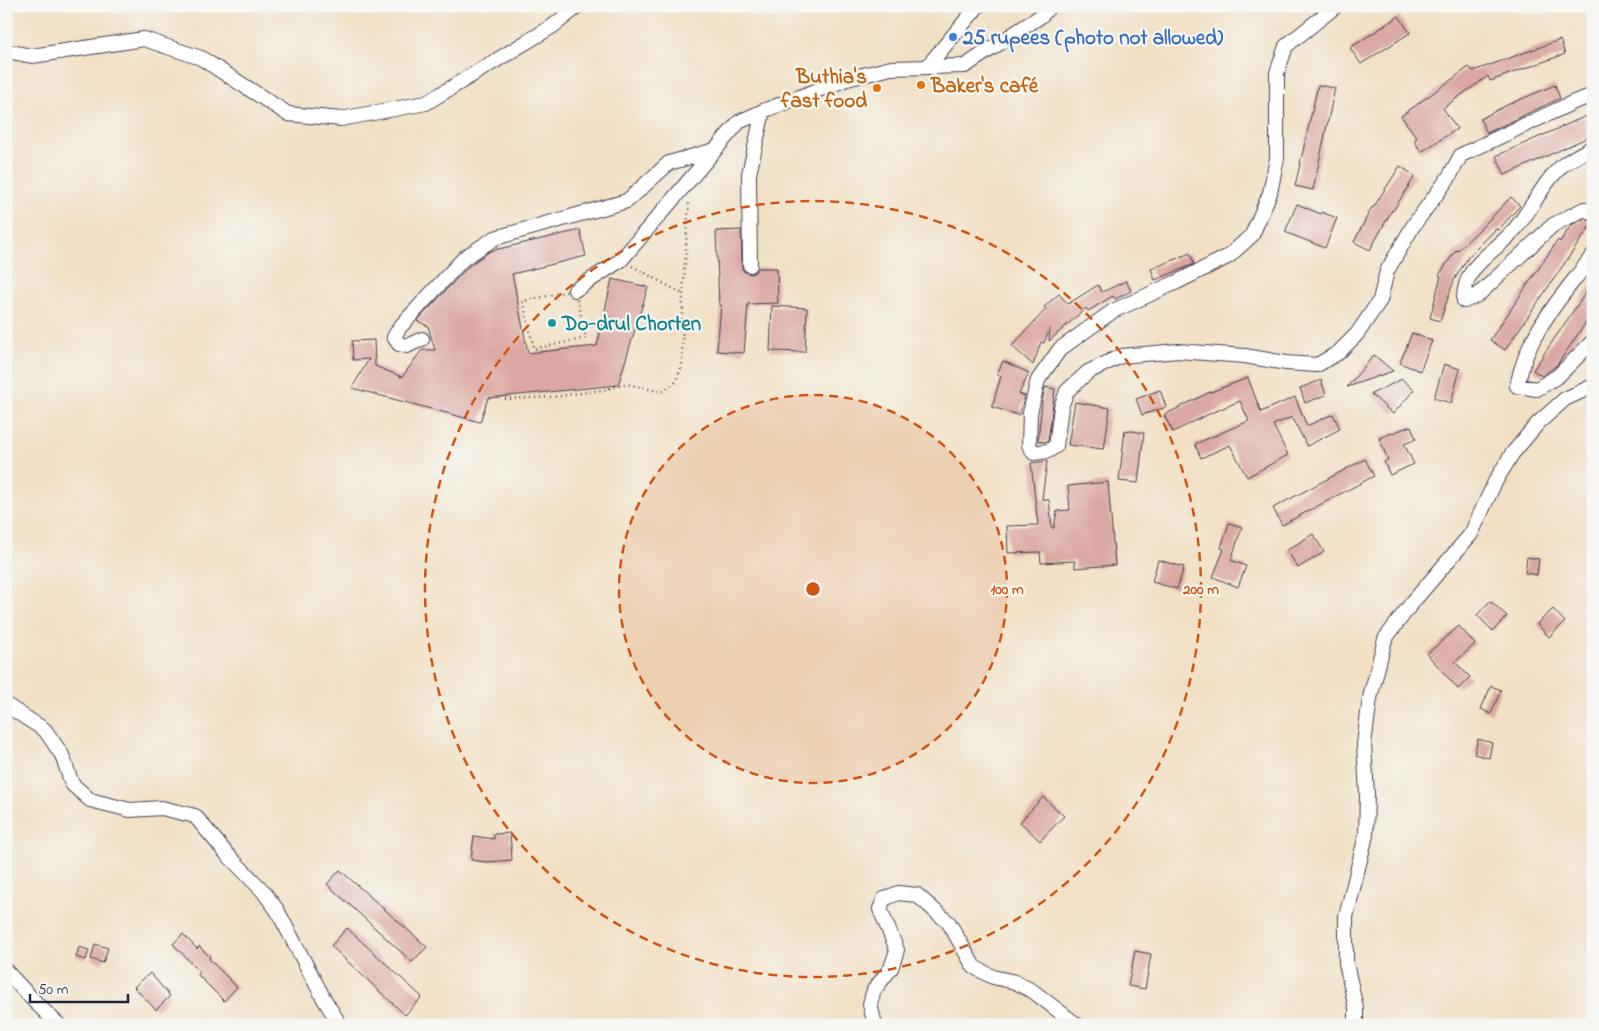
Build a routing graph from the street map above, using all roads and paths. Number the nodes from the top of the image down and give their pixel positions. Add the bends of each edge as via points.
1 (578, 6) edge
2 (978, 6) edge
3 (1050, 6) edge
4 (1336, 6) edge
5 (6, 51) edge
6 (927, 67) junction
7 (1593, 95) edge
8 (763, 111) junction
9 (1593, 147) edge
10 (715, 150) junction
11 (690, 180) junction
12 (1593, 213) edge
13 (1593, 255) edge
14 (621, 260) junction
15 (750, 265) dead end
16 (575, 290) junction
17 (683, 294) junction
18 (422, 339) dead end
19 (1593, 341) edge
20 (1593, 386) edge
21 (505, 399) dead end
22 (6, 705) edge
23 (6, 971) edge
24 (59, 1025) edge
25 (340, 1025) edge
26 (875, 1025) edge
27 (1077, 1025) edge
28 (1356, 1025) edge

1 - 5 street via 553,26 426,103 341,119 288,114 201,58 144,39 32,56
2 - 6 street
3 - 6 street via 1041,16 965,66
4 - 7 street via 1286,46 1277,73 1277,158 1270,193 1252,235 1229,256 1112,311 1060,349 1038,380 1030,413 1029,445 1034,453 1056,446 1061,407 1067,391 1088,372 1121,356 1178,351 1316,365 1338,353 1357,334 1380,300 1387,271 1461,155
6 - 8 street via 891,68 856,77
8 - 10 street via 739,122
8 - 15 street via 749,174
9 - 12 street via 1563,165 1514,230 1479,262 1468,278 1464,301 1478,295 1553,225 1584,209
10 - 11 street
10 - 18 street via 669,163 627,201 495,238 464,258 394,337 399,344 407,346
11 - 14 street
11 - 17 path
13 - 19 street via 1543,321 1529,346 1517,386 1537,389 1558,376
14 - 16 street
14 - 17 path
16 - 16 path via 523,302 534,349 586,338
17 - 21 path via 682,366 675,383 662,392 627,384 552,397
20 - 28 street via 1565,399 1538,423 1512,454 1471,534 1410,604 1385,639 1370,698 1364,744 1366,835 1346,917 1346,963 1356,1008
22 - 25 street via 45,730 62,755 72,784 90,800 130,810 162,808 195,816 277,910
23 - 24 street
26 - 27 street via 870,1004 874,990 890,968 897,950 880,909 884,899 898,893 917,895 949,923 974,967 992,978 1015,982 1034,992

